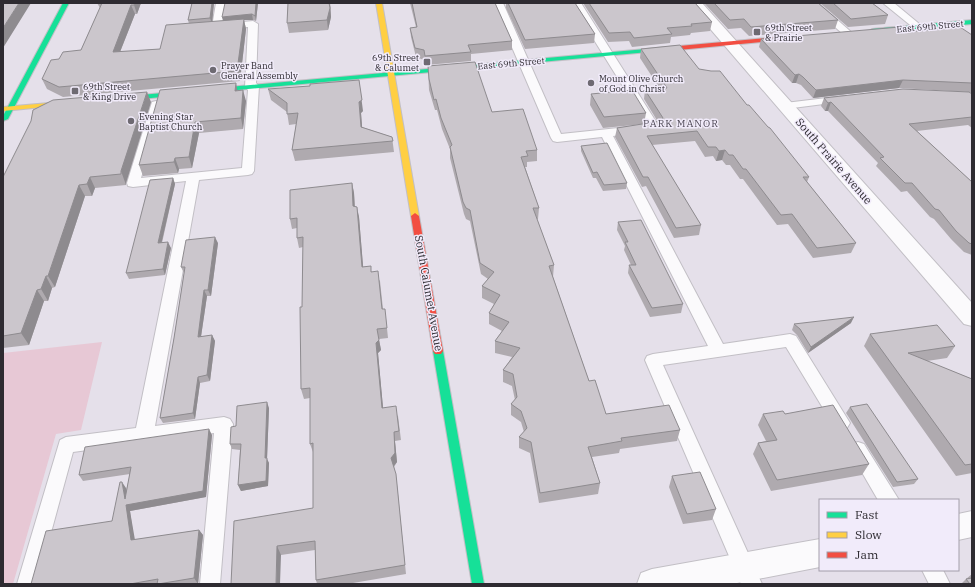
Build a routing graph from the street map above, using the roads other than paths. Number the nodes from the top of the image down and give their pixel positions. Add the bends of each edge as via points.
1 (66, 3) edge
2 (221, 3) edge
3 (379, 3) edge
4 (576, 3) edge
5 (696, 3) edge
6 (813, 3) edge
7 (888, 3) edge
8 (501, 4) edge
9 (972, 22) edge
10 (918, 27) junction
11 (855, 32) junction
12 (832, 34) edge
13 (802, 37) edge
14 (731, 44) junction
15 (609, 54) junction
16 (524, 62) junction
17 (391, 74) junction
18 (252, 87) junction
19 (159, 95) junction
20 (854, 98) edge
21 (107, 100) edge
22 (85, 102) edge
23 (785, 106) junction
24 (6, 109) edge
25 (3, 122) edge
26 (606, 133) junction
27 (193, 177) junction
28 (972, 318) edge
29 (719, 350) junction
30 (144, 435) junction
31 (888, 499) edge
32 (972, 524) edge
33 (959, 527) edge
34 (819, 553) edge
35 (933, 571) edge
36 (748, 576) edge
37 (27, 584) edge
38 (210, 584) edge
39 (478, 584) edge
40 (652, 584) edge
41 (940, 584) edge

1 - 24 street
2 - 18 lane via 214,27 253,24
3 - 17 street, South Calumet Avenue
4 - 15 lane
5 - 14 street, South Prairie Avenue
6 - 11 lane
7 - 10 lane
8 - 16 lane
9 - 10 street, East 69th Street
10 - 11 street, East 69th Street
11 - 12 street, East 69th Street
13 - 14 street, East 69th Street
14 - 15 street, East 69th Street
14 - 23 street, South Prairie Avenue
15 - 16 street, East 69th Street
15 - 26 lane via 654,128
16 - 17 street, East 69th Street
16 - 26 lane via 557,138
17 - 18 street, East 69th Street
17 - 39 street, South Calumet Avenue
18 - 19 street, East 69th Street
18 - 27 lane via 248,171
19 - 21 street, East 69th Street
19 - 27 lane via 133,183
20 - 23 lane
22 - 24 street
23 - 28 street, South Prairie Avenue
24 - 25 street
26 - 29 lane
27 - 30 lane
29 - 31 lane via 790,340
29 - 36 lane via 653,360
30 - 37 lane via 66,444
30 - 38 lane via 224,424
32 - 33 street
34 - 36 street
35 - 41 lane
36 - 40 street

